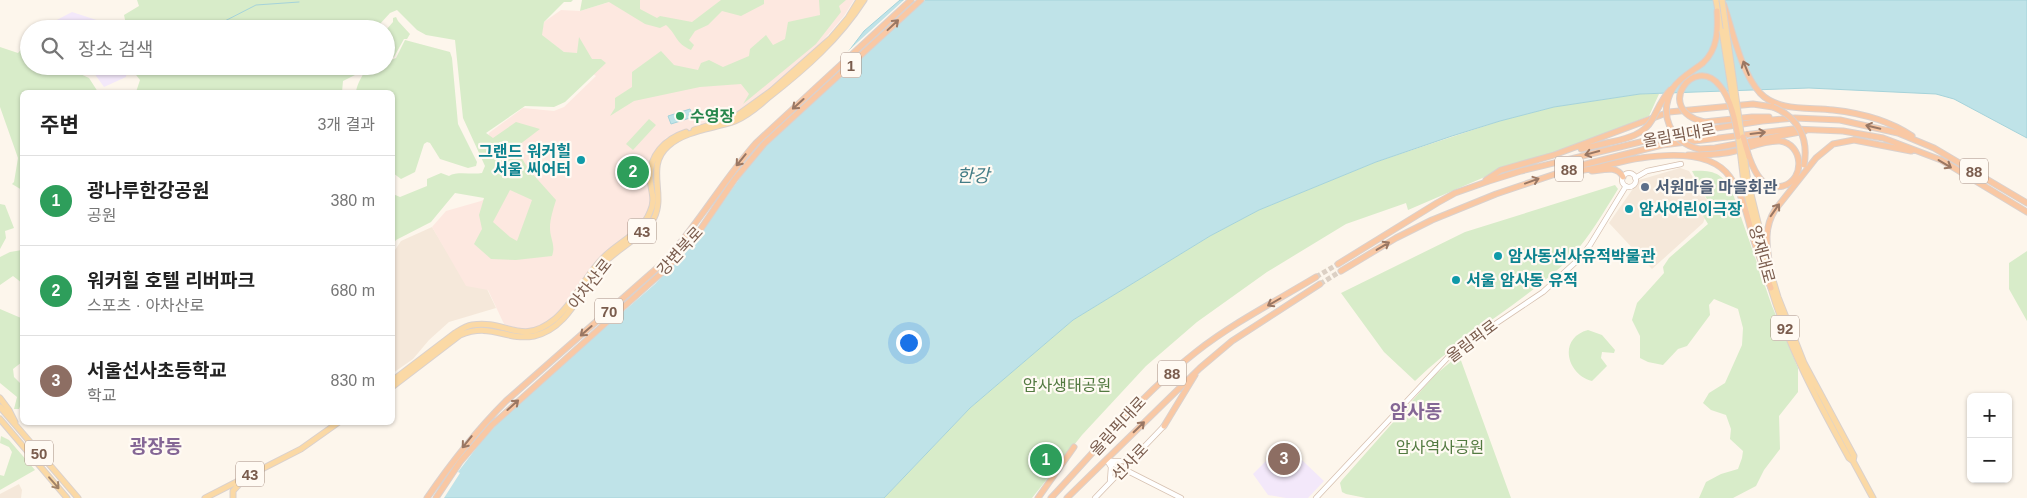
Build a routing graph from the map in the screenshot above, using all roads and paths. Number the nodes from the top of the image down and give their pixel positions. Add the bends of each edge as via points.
1 (860, 0) edge
2 (864, 0) edge
3 (911, 0) edge
4 (921, 0) edge
5 (1716, 0) edge
6 (1722, 0) edge
7 (1717, 11) junction
8 (1674, 87) junction
9 (1795, 118) junction
10 (775, 125) joint
11 (780, 129) joint
12 (1815, 129) junction
13 (1741, 137) junction
14 (1920, 141) junction
15 (1924, 153) junction
16 (1554, 155) junction
17 (1675, 156) junction
18 (1682, 164) dead end
19 (1560, 172) junction
20 (1579, 172) junction
21 (1622, 177) junction
22 (1635, 178) junction
23 (1746, 182) junction
24 (1796, 183) junction
25 (1480, 184) junction
26 (1626, 186) junction
27 (2027, 203) edge
28 (2027, 212) edge
29 (1338, 264) tunnel mouth
30 (1341, 271) tunnel mouth
31 (1771, 274) junction
32 (1316, 277) tunnel mouth
33 (1320, 284) tunnel mouth
34 (1771, 288) junction
35 (1200, 368) junction
36 (395, 379) edge
37 (395, 386) edge
38 (0, 398) edge
39 (0, 407) edge
40 (0, 420) edge
41 (0, 425) edge
42 (335, 425) edge
43 (1164, 426) joint
44 (18, 429) junction
45 (13, 435) junction
46 (1074, 447) dead end
47 (1135, 456) junction
48 (1108, 461) junction
49 (1853, 461) junction
50 (1122, 469) junction
51 (247, 476) junction
52 (1110, 482) junction
53 (211, 494) junction
54 (68, 498) edge
55 (78, 498) edge
56 (205, 498) edge
57 (217, 498) edge
58 (233, 498) edge
59 (427, 498) edge
60 (436, 498) edge
61 (1038, 498) edge
62 (1051, 498) edge
63 (1067, 498) edge
64 (1095, 498) edge
65 (1181, 498) edge
66 (1316, 498) edge
67 (1873, 498) edge

1 - 36 main road, 아차산로 / 43 via 831,38 746,110 735,117 668,140 655,156 650,169 654,202 646,220 596,265 570,305 556,318 544,327 524,333 473,325 455,333
2 - 37 main road, 아차산로 / 43 via 830,44 758,106 736,120 688,135 666,147 656,168 658,199 654,218 604,263 572,309 547,331 522,337 489,330 470,330
3 -> 10 highway, 강변북로 / 1
11 -> 4 highway, 강변북로 / 1
5 - 7 main road, 양재대로
6 - 13 main road, 양재대로, bridge
14 -> 6 highway, bridge via 1889,124 1846,112 1776,104 1761,94 1748,75
7 - 8 highway, bridge via 1718,31 1710,55
7 - 13 main road, 양재대로, bridge
8 - 12 highway, bridge via 1667,104 1670,128 1680,141 1699,149
8 - 16 highway, bridge via 1664,96 1651,123 1634,136
9 - 13 highway, bridge via 1752,117 1704,122 1689,116 1682,108 1679,99 1684,85 1702,76 1715,80 1733,114
14 -> 9 highway, 올림픽대로 / 88 via 1840,120
9 -> 25 highway, 올림픽대로 / 88 via 1665,136
10 -> 59 highway, 강변북로 / 70 via 742,159 664,262 493,414 468,441
60 -> 11 highway, 강변북로 / 70 via 460,462 492,425 667,268 700,230 747,164
12 - 15 highway, 올림픽대로 / 88 via 1883,138
19 -> 12 highway, 올림픽대로 / 88 via 1662,145
13 - 17 highway, bridge via 1758,178 1774,187 1791,181 1797,173 1798,158 1785,143 1773,142 1722,153 1708,155
13 - 23 main road, 양재대로, bridge
14 - 27 highway, 올림픽대로 / 88
15 - 24 highway via 1866,141 1842,141 1822,152
15 -> 28 highway, 올림픽대로 / 88
16 - 24 highway, bridge via 1679,110 1753,104 1785,113 1799,128 1805,146 1804,165
16 - 25 highway via 1501,170
17 - 20 highway via 1640,158
17 - 34 highway via 1707,161 1719,166 1730,177 1747,214
18 - 22 main road via 1646,171
19 - 20 highway
30 -> 19 highway, 올림픽대로 / 88 via 1432,220
20 - 21 highway via 1614,169
21 - 22 main road via 1630,174
21 - 26 main road
22 - 26 main road via 1633,185
23 - 31 main road, 양재대로 / 92
23 - 34 main road, 양재대로 / 92
31 -> 24 highway via 1767,224
25 - 29 highway, 올림픽대로 / 88 via 1437,203
26 - 66 main road, 올림픽로 via 1579,259 1543,292 1452,353
31 - 49 main road, 양재대로 / 92 via 1804,363 1854,456
32 -> 62 highway, 올림픽대로 / 88 via 1196,352 1154,389
33 - 35 highway, 올림픽대로 / 88 via 1232,341
34 - 49 main road, 양재대로 / 92 via 1810,387
35 - 43 highway
63 -> 35 highway, 올림픽대로 / 88
38 - 44 main road via 10,410
39 - 44 main road, 50
40 - 45 main road, 50
41 - 45 main road
42 - 51 main road, 43 via 301,448
43 - 47 main road, 선사로
44 - 55 main road, 50
45 -> 54 main road, 50
46 - 61 highway
47 - 48 main road via 1123,461
47 - 50 main road, 선사로
48 - 50 main road
48 - 52 main road
49 - 67 main road, 양재대로 / 92
50 - 52 main road, 선사로
50 - 65 main road
51 - 53 main road, 43
51 - 58 main road via 233,491
52 - 64 main road, 선사로
53 - 56 main road, 43
53 - 57 main road

